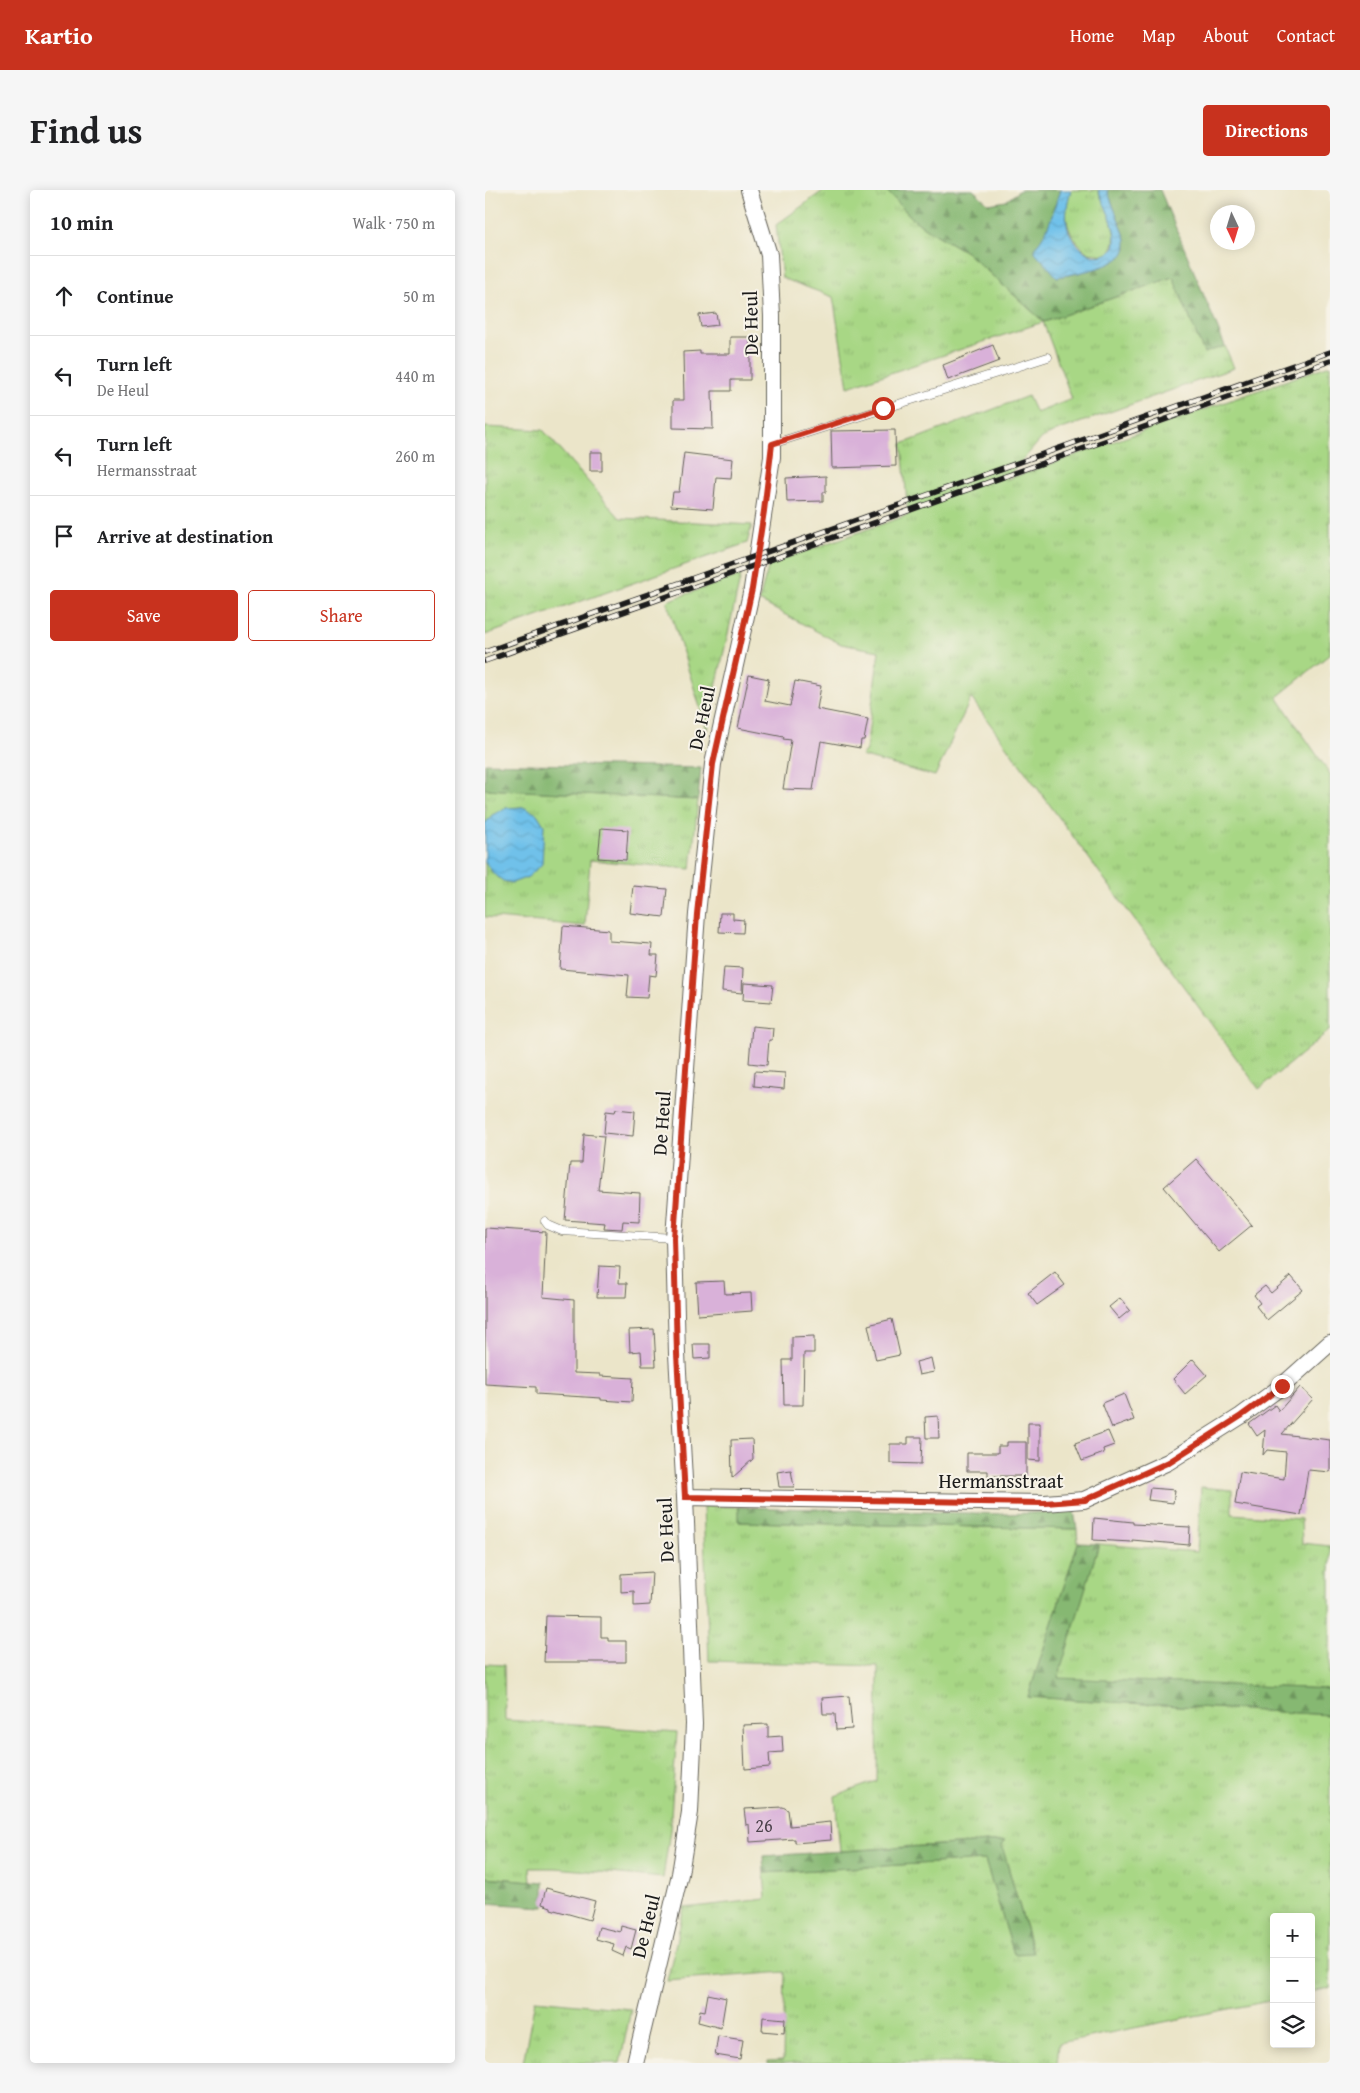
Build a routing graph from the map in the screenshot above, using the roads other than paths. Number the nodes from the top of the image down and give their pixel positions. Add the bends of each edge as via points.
1 (749, 190) edge
2 (1048, 357) dead end
3 (772, 444) junction
4 (545, 1221) dead end
5 (674, 1238) junction
6 (1330, 1343) edge
7 (685, 1497) junction
8 (635, 2063) edge

1 - 3 street, De Heul via 769,255
2 - 3 lane
3 - 5 street, De Heul via 752,589 713,764 697,914
4 - 5 lane via 562,1231
5 - 7 street, De Heul
6 - 7 street, Hermansstraat via 1275,1392 1169,1462 1085,1500 1045,1503
7 - 8 street, De Heul via 694,1724 690,1812 680,1874

